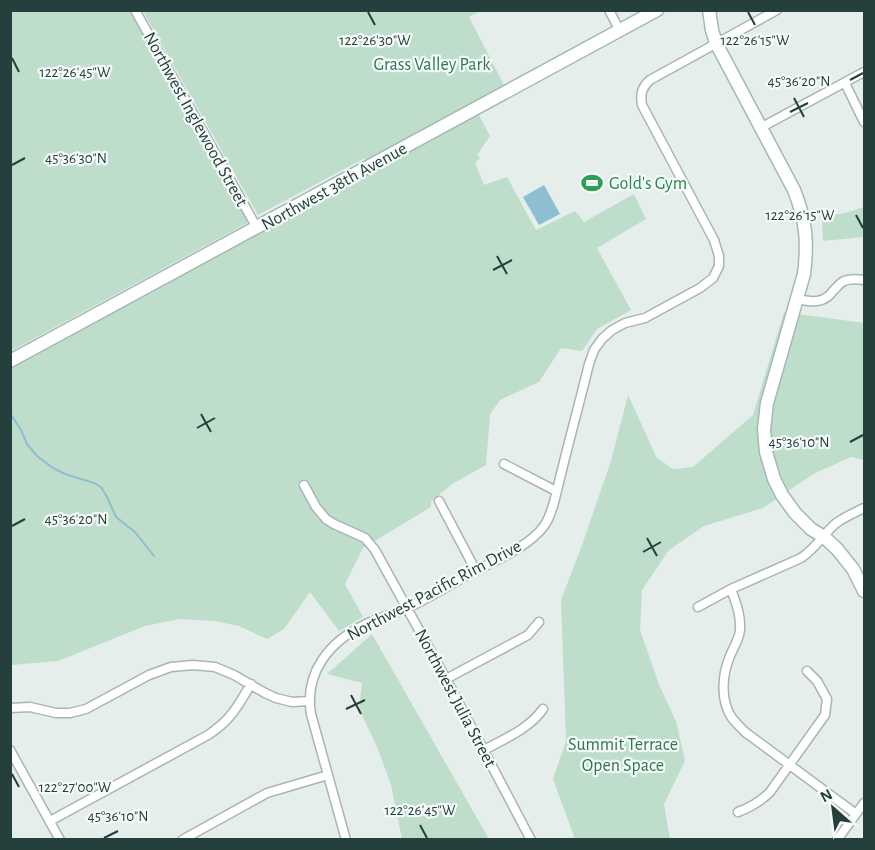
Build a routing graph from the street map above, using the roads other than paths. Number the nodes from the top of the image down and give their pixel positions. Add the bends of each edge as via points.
1 (135, 10) edge
2 (609, 10) edge
3 (657, 10) edge
4 (709, 10) edge
5 (777, 10) edge
6 (620, 31) junction
7 (716, 43) junction
8 (864, 72) edge
9 (845, 83) junction
10 (864, 122) edge
11 (762, 127) junction
12 (257, 228) junction
13 (864, 280) edge
14 (797, 299) junction
15 (10, 361) edge
16 (504, 464) dead end
17 (304, 485) dead end
18 (556, 491) junction
19 (438, 501) dead end
20 (864, 508) edge
21 (824, 537) junction
22 (476, 570) junction
23 (731, 590) junction
24 (864, 591) edge
25 (698, 607) dead end
26 (408, 608) junction
27 (539, 622) dead end
28 (807, 671) dead end
29 (446, 679) junction
30 (250, 684) junction
31 (309, 701) junction
32 (10, 708) edge
33 (543, 709) dead end
34 (10, 750) edge
35 (483, 750) junction
36 (789, 765) junction
37 (328, 776) junction
38 (864, 802) edge
39 (738, 812) dead end
40 (856, 814) junction
41 (50, 820) junction
42 (60, 840) edge
43 (182, 840) edge
44 (346, 840) edge
45 (531, 840) edge
46 (837, 840) edge

1 - 12 street, Northwest Inglewood Street
2 - 6 street
3 - 6 street, Northwest 38th Avenue
4 - 7 street
5 - 7 street
6 - 12 street, Northwest 38th Avenue
7 - 11 street
7 - 18 street, Northwest Pacific Rim Drive via 650,80 641,98 714,240 719,266 700,288 645,318 612,330 594,350
8 - 9 street
9 - 10 street
9 - 11 street
11 - 14 street via 794,190 805,225 804,274
12 - 15 street, Northwest 38th Avenue
13 - 14 street via 842,281 822,300
14 - 21 street via 767,404 766,452 782,495 795,513
16 - 18 street
17 - 26 street, Northwest Julia Street via 326,519 365,538
18 - 22 street, Northwest Pacific Rim Drive via 544,525 529,541
19 - 22 street
20 - 21 street via 835,525
21 - 23 street via 801,558
21 - 24 street via 853,569
22 - 26 street, Northwest Pacific Rim Drive
23 - 25 street
23 - 36 street via 740,613 740,628 725,672 723,691 727,709 745,732
26 - 29 street, Northwest Julia Street
26 - 31 street, Northwest Pacific Rim Drive via 366,624 338,641 320,662 311,682
27 - 29 street via 528,635
28 - 36 street via 827,699 827,708
29 - 35 street, Northwest Julia Street
30 - 31 street via 276,698
30 - 32 street via 215,667 171,667 86,709 56,713 30,707
30 - 41 street via 232,715 208,735
31 - 37 street, Northwest Pacific Rim Drive
33 - 35 street via 527,726
34 - 41 street
35 - 45 street, Northwest Julia Street
36 - 39 street via 763,799
36 - 40 street
37 - 43 street via 267,793
37 - 44 street, Northwest Pacific Rim Drive
38 - 40 street
40 - 46 street
41 - 42 street

